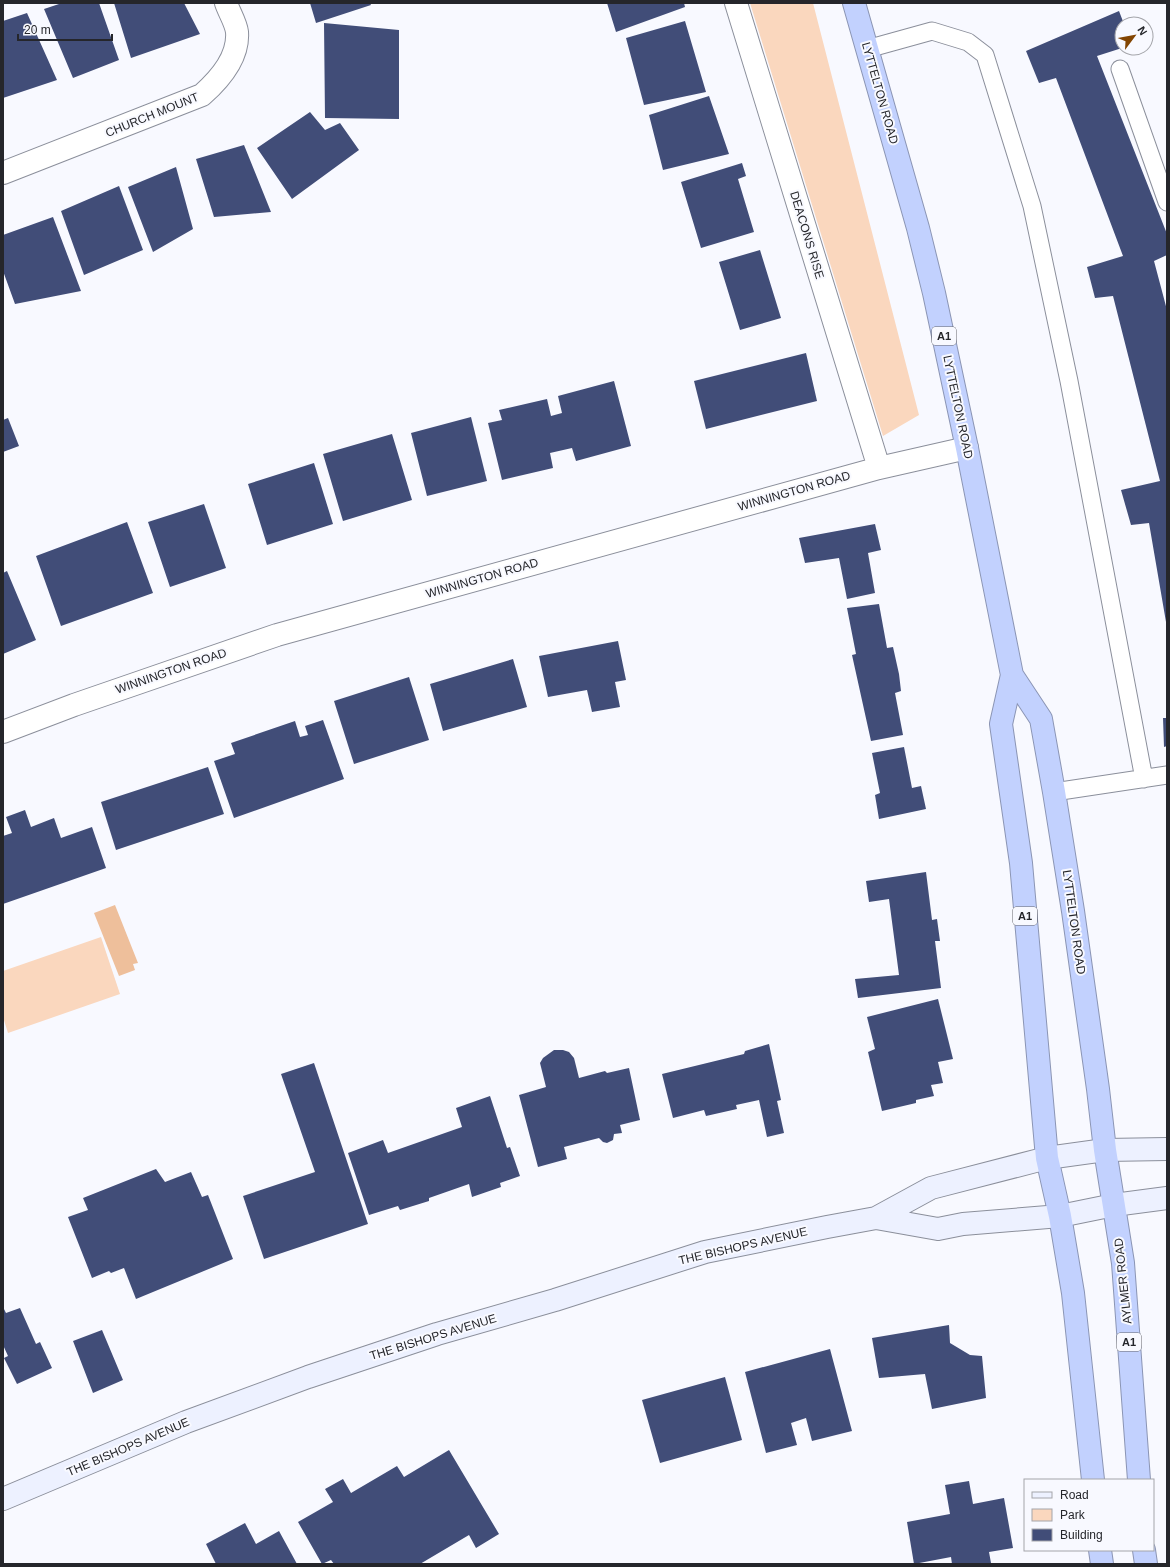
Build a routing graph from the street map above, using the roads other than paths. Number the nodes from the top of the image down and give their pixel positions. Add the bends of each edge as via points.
1 (226, 3) edge
2 (736, 3) edge
3 (854, 3) edge
4 (867, 49) junction
5 (1120, 69) dead end
6 (3, 173) edge
7 (1167, 202) edge
8 (967, 448) junction
9 (879, 468) junction
10 (1012, 675) junction
11 (3, 732) edge
12 (1167, 775) edge
13 (1144, 779) junction
14 (1054, 792) junction
15 (1167, 1149) edge
16 (1105, 1150) junction
17 (1047, 1158) junction
18 (1110, 1178) joint
19 (1167, 1198) edge
20 (1114, 1205) junction
21 (1060, 1216) junction
22 (876, 1218) junction
23 (1093, 1479) edge
24 (1139, 1479) edge
25 (3, 1499) edge
26 (1100, 1551) edge
27 (1144, 1551) edge
28 (1102, 1564) edge
29 (1146, 1564) edge

1 - 6 street, CHURCH MOUNT via 237,31 236,46 218,81 202,95
2 - 9 street, DEACONS RISE
3 - 4 highway, LYTTELTON ROAD / A1
4 - 8 highway, LYTTELTON ROAD / A1 via 934,293
4 - 13 lane via 932,31 968,42 985,55 1032,206 1069,381
5 - 7 lane
8 - 9 street, WINNINGTON ROAD
8 - 10 highway, LYTTELTON ROAD / A1
9 - 11 street, WINNINGTON ROAD via 277,635
10 - 14 highway, LYTTELTON ROAD / A1 via 1041,719
10 - 17 highway, LYTTELTON ROAD / A1 via 1001,724 1021,863
12 - 13 lane
13 - 14 lane
14 - 16 highway, LYTTELTON ROAD / A1
15 - 16 street, THE BISHOPS AVENUE
16 - 17 street, THE BISHOPS AVENUE
16 - 18 highway, LYTTELTON ROAD / A1
17 - 21 highway, LYTTELTON ROAD / A1
17 - 22 street, THE BISHOPS AVENUE via 931,1188
18 - 20 highway, AYLMER ROAD / A1
19 - 20 street, THE BISHOPS AVENUE
20 - 21 street, THE BISHOPS AVENUE
20 - 24 highway, AYLMER ROAD / A1 via 1123,1263
21 - 22 street, THE BISHOPS AVENUE via 963,1224 938,1229
21 - 23 highway, A1 via 1073,1293
22 - 25 street, THE BISHOPS AVENUE via 705,1252 555,1300 437,1334 308,1377 186,1422
26 - 28 highway
27 - 29 highway

